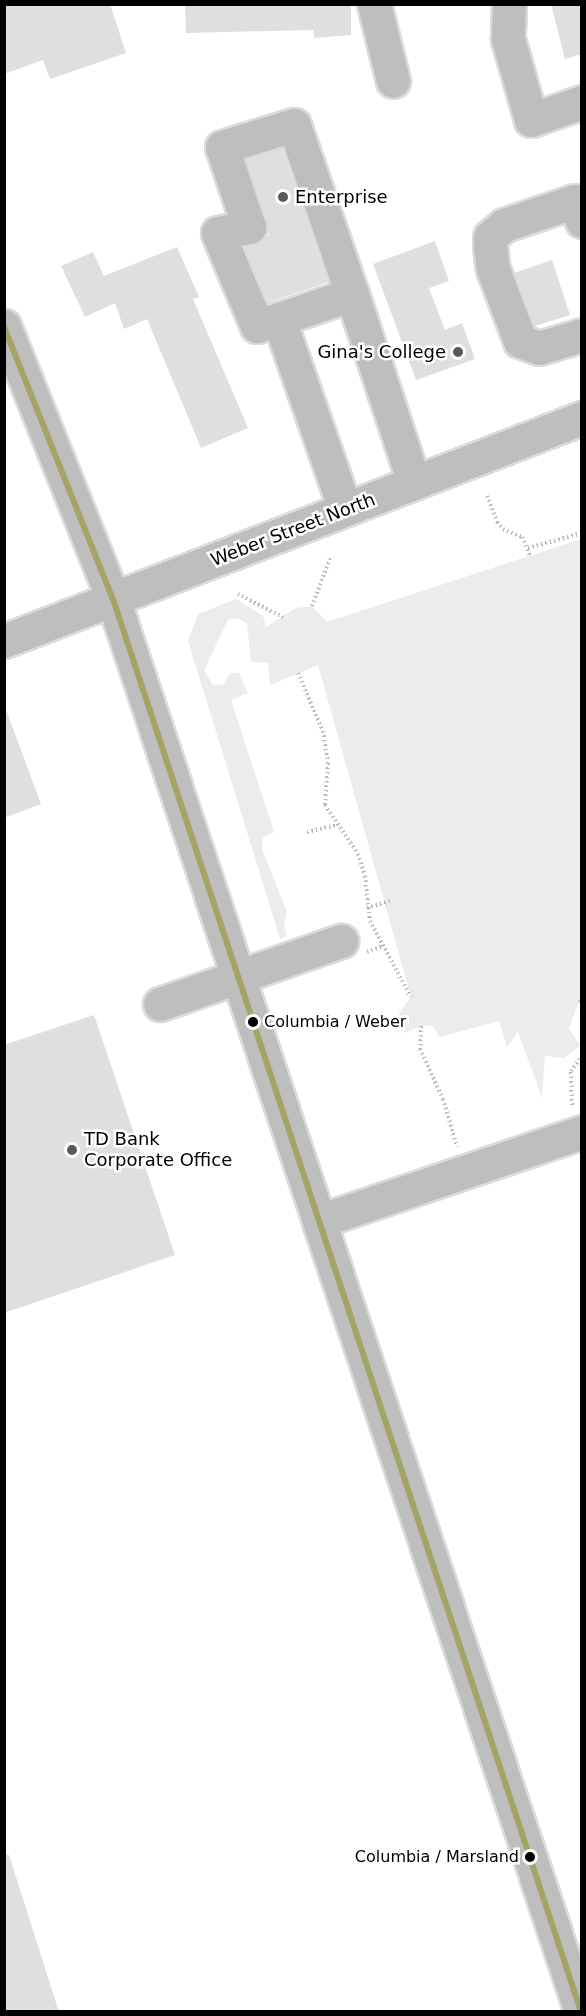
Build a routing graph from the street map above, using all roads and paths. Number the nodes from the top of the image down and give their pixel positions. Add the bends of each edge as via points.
1 (374, 4) edge
2 (508, 4) edge
3 (393, 81) dead end
4 (582, 102) edge
5 (578, 211) edge
6 (352, 294) junction
7 (279, 319) junction
8 (4, 326) edge
9 (582, 335) edge
10 (11, 363) edge
11 (582, 418) edge
12 (414, 483) junction
13 (487, 496) dead end
14 (345, 510) junction
15 (582, 533) edge
16 (528, 548) junction
17 (530, 556) dead end
18 (330, 558) dead end
19 (238, 594) dead end
20 (113, 599) junction
21 (312, 606) dead end
22 (283, 617) dead end
23 (4, 641) edge
24 (298, 673) dead end
25 (337, 825) junction
26 (307, 832) dead end
27 (390, 901) dead end
28 (368, 908) junction
29 (341, 941) dead end
30 (238, 978) junction
31 (411, 997) dead end
32 (160, 1004) dead end
33 (421, 1026) dead end
34 (582, 1056) edge
35 (580, 1133) edge
36 (467, 1172) junction
37 (318, 1221) junction
38 (572, 2008) edge

1 - 3 main road
2 - 4 main road via 508,39 531,120
5 - 9 main road via 504,225 490,237 490,246 519,341 539,348
6 - 7 main road
6 - 7 main road via 294,125 222,147 249,227 218,233 257,326
6 - 12 main road
7 - 14 main road
8 - 10 main road
10 - 20 main road
11 - 12 main road, Weber Street North
12 - 14 main road, Weber Street North
13 - 16 path via 503,529 522,537
14 - 20 main road, Weber Street North
15 - 16 path
16 - 17 path
18 - 21 path
19 - 22 path
20 - 23 main road, Weber Street North
20 - 30 main road
24 - 25 path via 323,731 328,763 326,805
25 - 26 path
25 - 28 path via 358,854
27 - 28 path
28 - 31 path via 370,921
29 - 30 main road
30 - 32 main road
30 - 37 main road
33 - 36 path via 420,1049 443,1099
34 - 35 path via 571,1071 570,1099
35 - 36 main road
36 - 37 main road
37 - 38 main road

